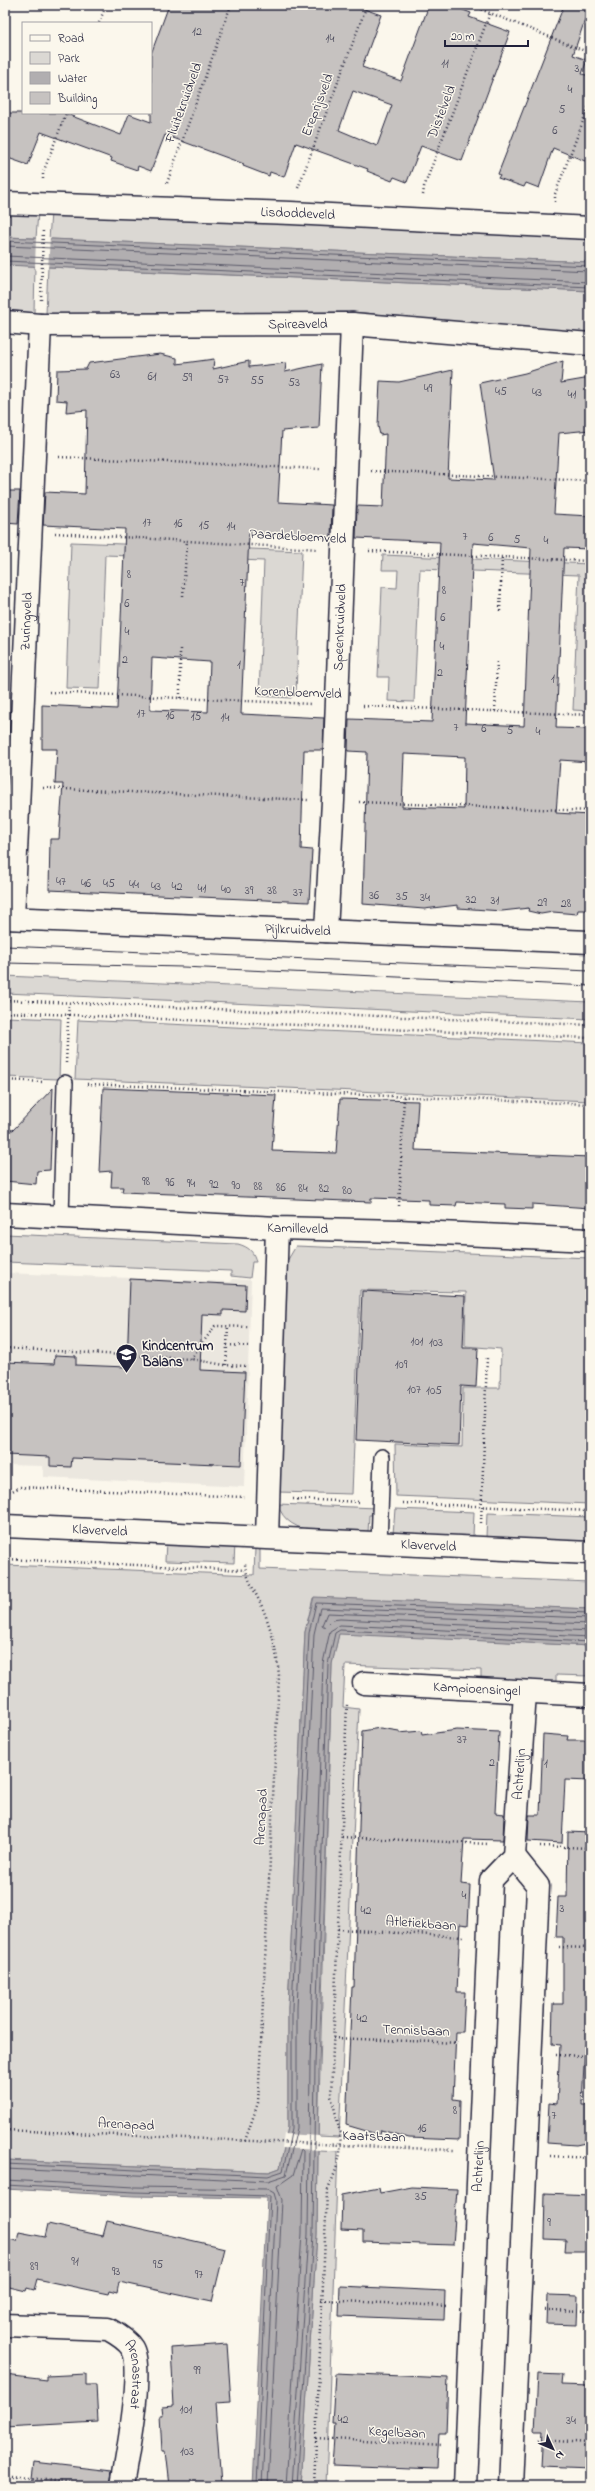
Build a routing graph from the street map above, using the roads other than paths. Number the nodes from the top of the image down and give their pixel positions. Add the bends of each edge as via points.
1 (5, 203) edge
2 (590, 228) edge
3 (5, 322) edge
4 (352, 324) junction
5 (40, 325) junction
6 (590, 344) edge
7 (9, 918) edge
8 (326, 931) junction
9 (590, 942) edge
10 (65, 1083) road end
11 (5, 1214) edge
12 (61, 1216) junction
13 (277, 1228) junction
14 (590, 1240) edge
15 (382, 1457) dead end
16 (5, 1526) edge
17 (257, 1536) junction
18 (379, 1544) junction
19 (590, 1553) edge
20 (364, 1683) road end
21 (525, 1693) junction
22 (590, 1695) edge
23 (515, 1850) junction
24 (5, 2325) edge
25 (122, 2486) edge
26 (465, 2486) edge
27 (510, 2486) edge

1 - 2 street, Lisdoddeveld via 44,213 163,210 291,213
3 - 5 street, Spireaveld
4 - 5 street, Spireaveld
4 - 6 street, Spireaveld
4 - 8 street, Speenkruidveld via 334,801
5 - 7 street, Zuringveld via 18,786
7 - 8 street, Pijlkruidveld
8 - 9 street, Pijlkruidveld
10 - 12 lane
11 - 12 street, Kamilleveld
12 - 13 street, Kamilleveld
13 - 14 street, Kamilleveld
13 - 17 street via 268,1498
15 - 18 lane
16 - 17 street, Klaverveld
17 - 18 street, Klaverveld
18 - 19 street, Klaverveld
20 - 21 street, Kampioensingel
21 - 22 street, Kampioensingel
21 - 23 street, Achterlijn
23 - 26 street, Achterlijn via 491,1880
23 - 27 street via 538,1886
24 - 25 street, Arenastraat via 108,2329 122,2337 132,2348 137,2364

